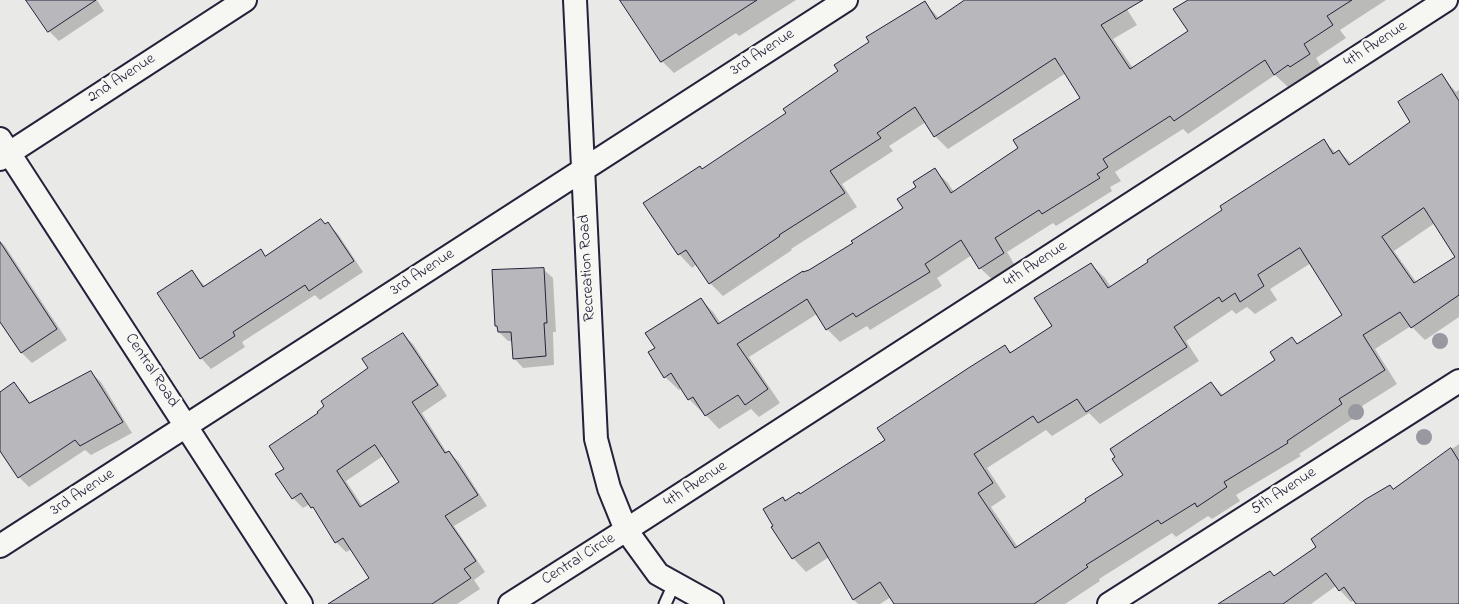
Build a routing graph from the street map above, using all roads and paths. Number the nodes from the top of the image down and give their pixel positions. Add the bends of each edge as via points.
1 (245, 0) edge
2 (575, 0) edge
3 (846, 0) edge
4 (1446, 0) edge
5 (3, 151) edge
6 (583, 169) junction
7 (1459, 381) edge
8 (187, 427) junction
9 (626, 530) junction
10 (0, 546) edge
11 (669, 594) edge
12 (302, 604) edge
13 (510, 604) edge
14 (712, 604) edge
15 (1109, 604) edge

1 - 5 street, 2nd Avenue via 34,136
2 - 6 street, Recreation Road
3 - 6 street, 3rd Avenue
4 - 9 street, 4th Avenue
5 - 8 street, Central Road
6 - 8 street, 3rd Avenue
6 - 9 street, Recreation Road via 596,439 609,488
7 - 15 street, 5th Avenue
8 - 10 street, 3rd Avenue
8 - 12 street, Central Road
9 - 11 street, Central Circle
9 - 13 street, Central Circle
11 - 14 street, Central Circle

